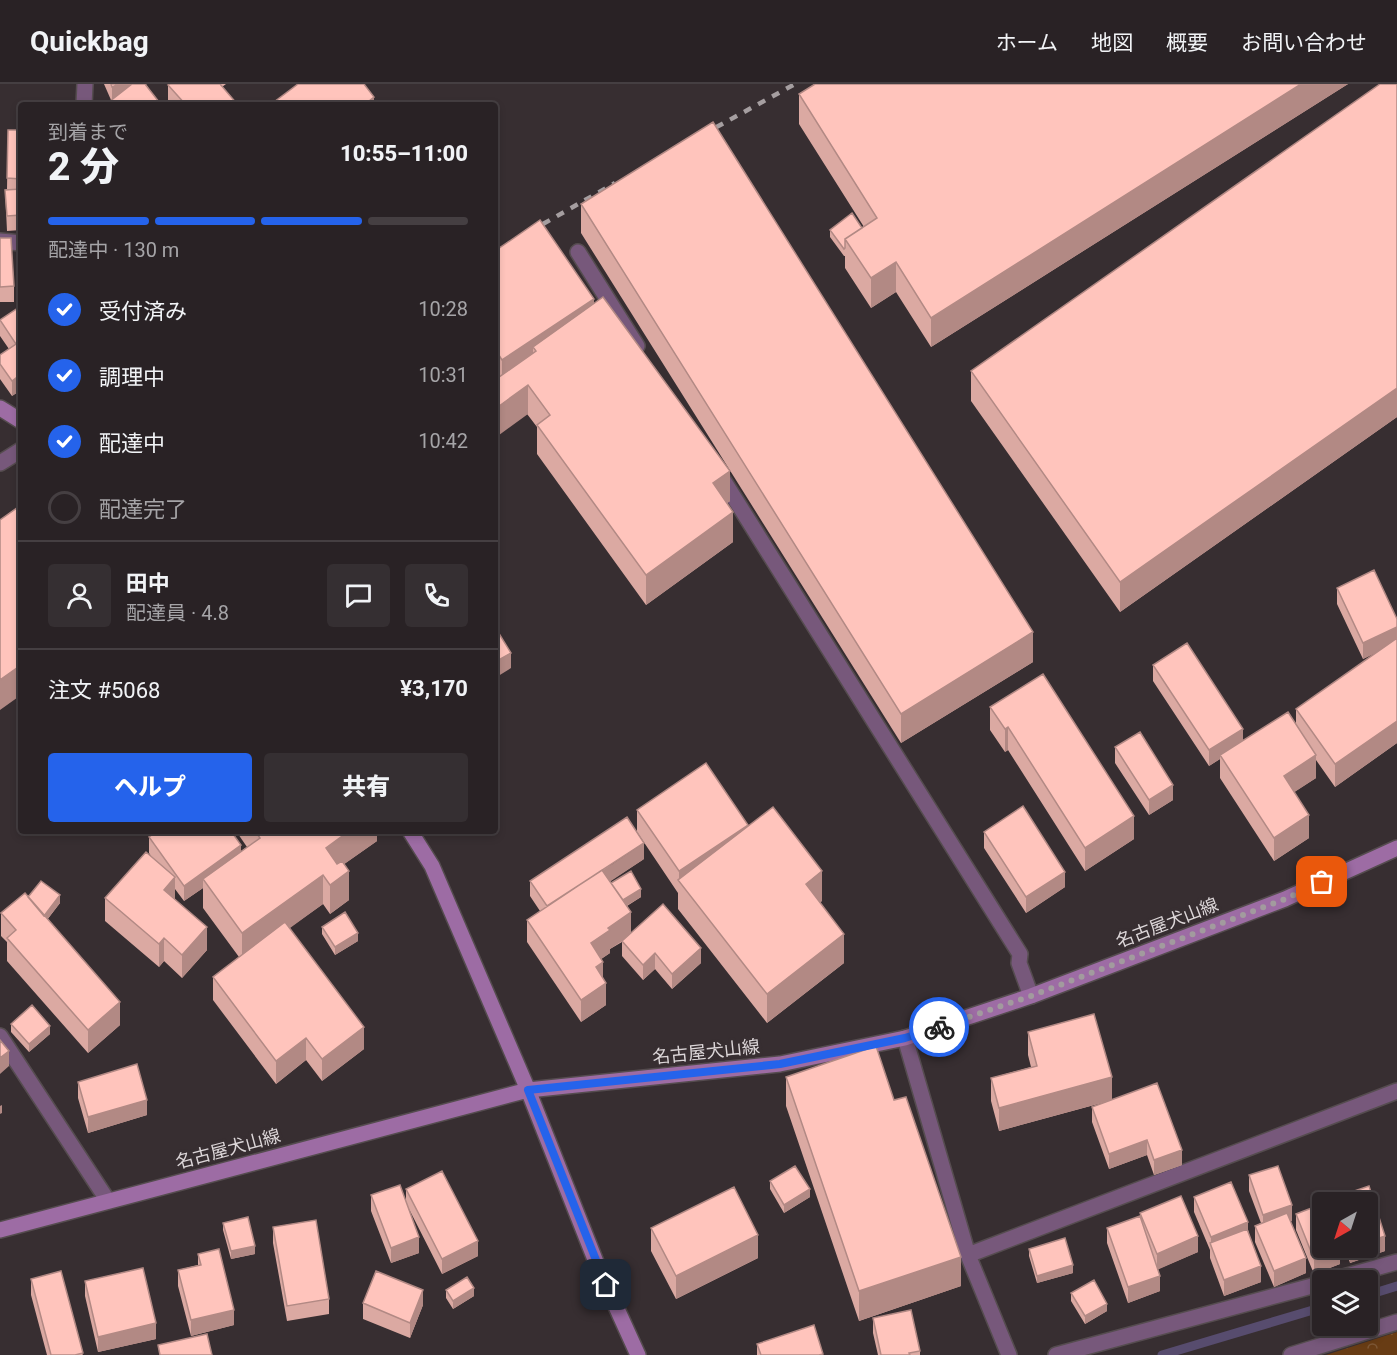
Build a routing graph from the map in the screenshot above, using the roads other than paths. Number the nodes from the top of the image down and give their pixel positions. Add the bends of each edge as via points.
1 (85, 84) edge
2 (84, 102) edge
3 (0, 241) edge
4 (18, 243) edge
5 (578, 252) dead end
6 (647, 361) edge
7 (0, 408) edge
8 (18, 419) edge
9 (18, 452) edge
10 (710, 460) edge
11 (0, 463) edge
12 (412, 834) edge
13 (1397, 848) edge
14 (1031, 996) junction
15 (0, 1036) edge
16 (905, 1038) junction
17 (528, 1090) junction
18 (1397, 1091) edge
19 (108, 1200) junction
20 (0, 1230) edge
21 (968, 1255) junction
22 (1397, 1263) edge
23 (1371, 1270) edge
24 (1312, 1285) edge
25 (1397, 1322) edge
26 (638, 1355) edge
27 (1009, 1355) edge
28 (1056, 1355) edge
29 (1290, 1355) edge

1 - 2 street
3 - 4 street
5 - 6 street
7 - 8 main road
9 - 11 street
10 - 14 street via 1020,954 1019,963
12 - 17 main road via 432,866
13 - 14 main road, 名古屋犬山線 via 1285,899
14 - 16 main road, 名古屋犬山線
15 - 19 street
16 - 17 main road, 名古屋犬山線 via 780,1064
16 - 21 street
17 - 19 main road, 名古屋犬山線
17 - 26 main road via 598,1267
18 - 21 street
19 - 20 main road, 名古屋犬山線
21 - 27 street
22 - 23 street
24 - 28 street
25 - 29 street

